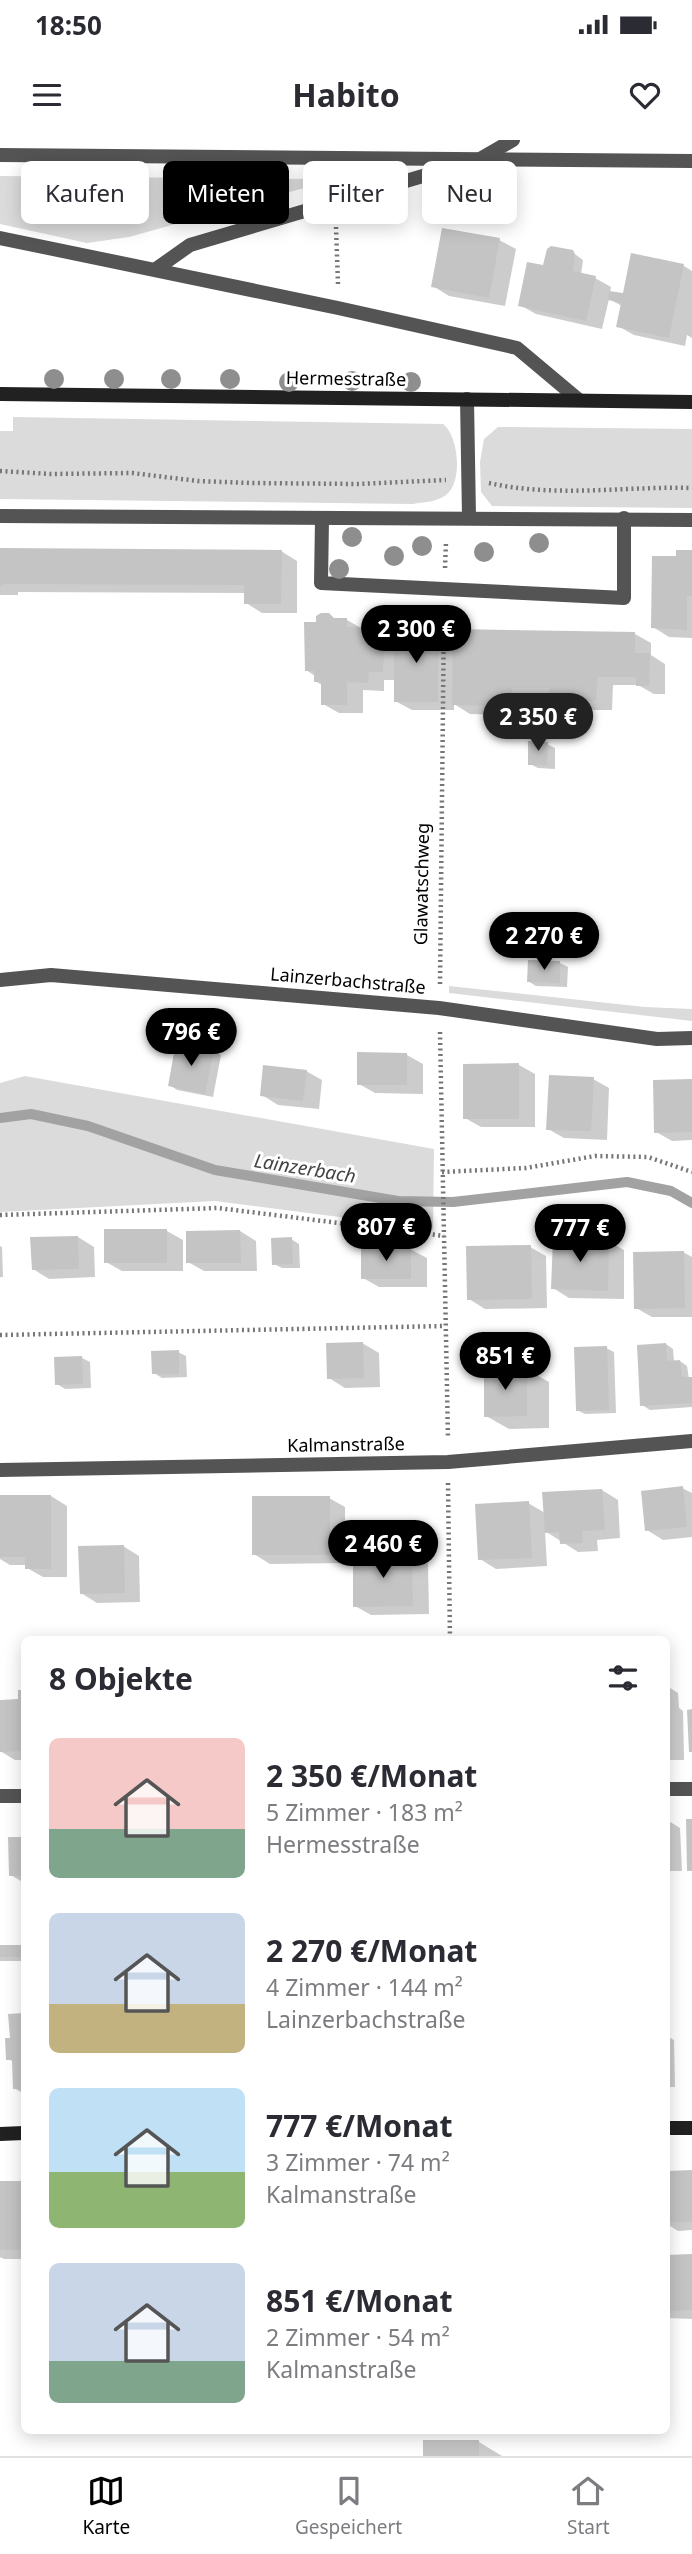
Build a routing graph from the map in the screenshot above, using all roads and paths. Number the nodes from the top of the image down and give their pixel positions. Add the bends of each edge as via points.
1 (513, 140) edge
2 (0, 155) edge
3 (478, 160) junction
4 (692, 162) edge
5 (408, 180) edge
6 (303, 211) edge
7 (336, 224) edge
8 (0, 238) edge
9 (156, 269) junction
10 (338, 308) junction
11 (0, 394) edge
12 (467, 399) junction
13 (579, 400) junction
14 (692, 402) edge
15 (0, 471) edge
16 (468, 479) junction
17 (692, 488) edge
18 (0, 516) edge
19 (468, 517) junction
20 (624, 518) junction
21 (322, 519) junction
22 (692, 520) edge
23 (444, 590) junction
24 (0, 980) edge
25 (439, 1008) junction
26 (692, 1038) edge
27 (692, 1171) edge
28 (442, 1175) junction
29 (0, 1216) edge
30 (444, 1236) junction
31 (445, 1326) junction
32 (0, 1335) edge
33 (692, 1441) edge
34 (448, 1462) junction
35 (0, 1470) edge
36 (450, 1636) edge
37 (670, 1789) edge
38 (692, 1789) edge
39 (0, 1796) edge
40 (21, 1796) edge
41 (670, 2128) edge
42 (692, 2128) edge
43 (21, 2133) edge
44 (0, 2134) edge

1 - 3 street
2 - 3 street
3 - 4 street
3 - 5 street
6 - 9 street via 190,245
7 - 10 path
8 - 9 street
9 - 10 street
10 - 13 street via 517,348
11 - 12 street, Hermesstraße
12 - 13 street, Hermesstraße
12 - 16 street
13 - 14 street, Hermesstraße
15 - 16 path via 132,473 251,483 391,484
16 - 17 path via 528,490
16 - 19 street
18 - 21 street
19 - 20 street
19 - 21 street
20 - 22 street
20 - 23 street via 624,598
21 - 23 street via 321,583
23 - 25 path, Glawatschweg
24 - 25 street, Lainzerbachstraße via 51,975
25 - 26 street, Lainzerbachstraße via 657,1039
25 - 28 path, Glawatschweg
27 - 28 path via 648,1157 595,1156
28 - 30 path, Glawatschweg
29 - 30 path via 218,1208
30 - 31 path
31 - 32 path
31 - 34 path
33 - 34 street, Kalmanstraße
34 - 35 street, Kalmanstraße
34 - 36 path
37 - 38 street
39 - 40 street
41 - 42 street
43 - 44 street

